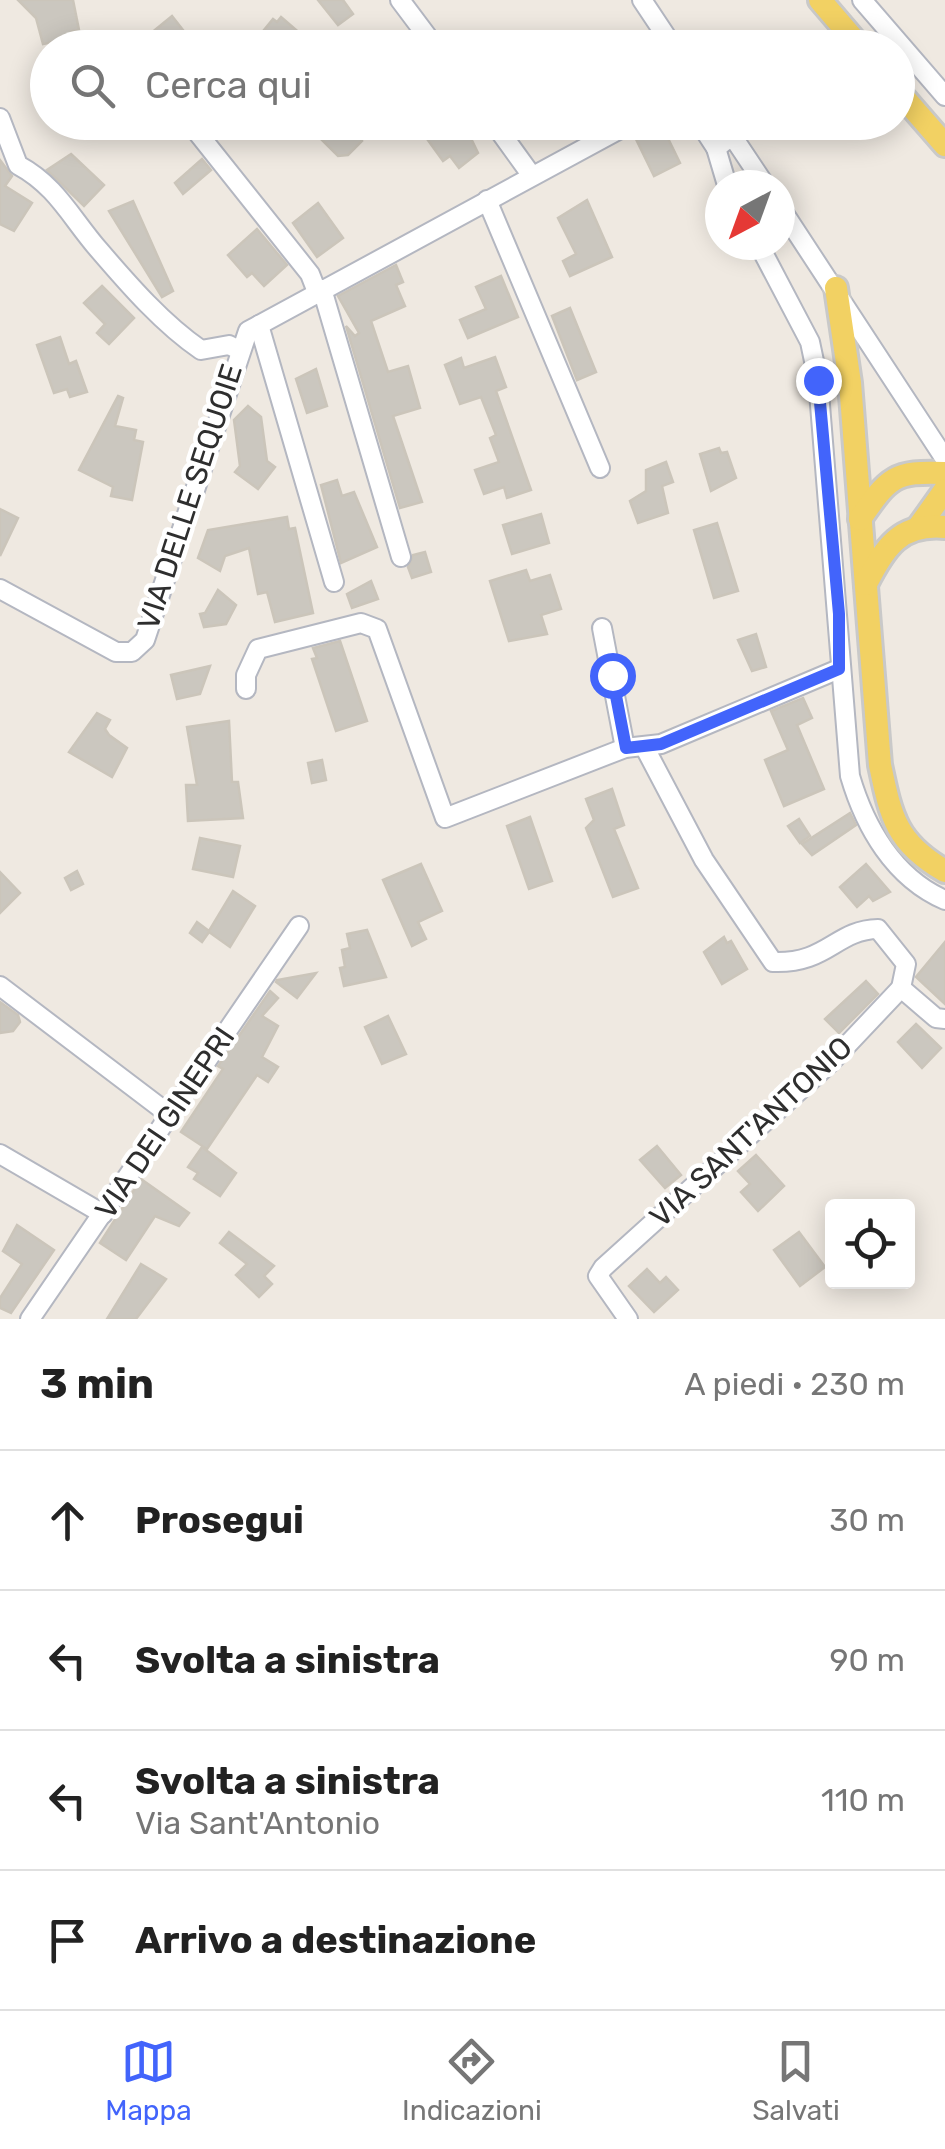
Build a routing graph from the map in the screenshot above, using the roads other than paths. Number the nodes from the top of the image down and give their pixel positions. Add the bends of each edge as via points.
1 (400, 0) edge
2 (642, 0) edge
3 (820, 0) edge
4 (862, 0) edge
5 (422, 30) edge
6 (662, 30) edge
7 (846, 30) edge
8 (888, 30) edge
9 (915, 61) edge
10 (945, 96) edge
11 (915, 111) edge
12 (0, 118) edge
13 (203, 140) edge
14 (506, 140) edge
15 (599, 140) edge
16 (724, 140) edge
17 (727, 140) edge
18 (945, 148) edge
19 (726, 170) edge
20 (752, 170) edge
21 (532, 176) junction
22 (487, 200) junction
23 (795, 228) edge
24 (767, 260) edge
25 (836, 288) junction
26 (320, 290) junction
27 (258, 325) junction
28 (238, 350) junction
29 (945, 460) edge
30 (600, 468) dead end
31 (945, 473) edge
32 (945, 490) edge
33 (860, 518) junction
34 (920, 524) junction
35 (945, 526) edge
36 (401, 557) dead end
37 (334, 582) dead end
38 (866, 584) junction
39 (0, 589) edge
40 (602, 628) dead end
41 (839, 669) junction
42 (246, 689) dead end
43 (626, 748) junction
44 (645, 748) junction
45 (945, 871) edge
46 (945, 900) edge
47 (300, 926) dead end
48 (0, 986) edge
49 (901, 988) junction
50 (945, 1019) edge
51 (170, 1115) junction
52 (0, 1154) edge
53 (103, 1214) junction
54 (30, 1319) edge
55 (628, 1319) edge

1 - 5 street
2 - 6 street
3 - 7 main road
4 - 8 street
9 - 10 street
11 - 18 main road
12 - 28 street via 18,166 42,178 164,318 201,350
13 - 26 street
14 - 21 street
15 - 21 street, VIA DELLE SEQUOIE
16 - 19 street
17 - 20 street
21 - 22 street, VIA DELLE SEQUOIE
22 - 26 street, VIA DELLE SEQUOIE
22 - 30 street
23 - 25 street
24 - 41 street via 810,342 818,380
25 - 29 street
25 - 33 main road
26 - 27 street, VIA DELLE SEQUOIE
26 - 36 street
27 - 28 street, VIA DELLE SEQUOIE
27 - 37 street
28 - 39 street, VIA DELLE SEQUOIE via 145,640 132,652 116,652
31 - 33 main road via 899,475 884,484
32 - 34 main road
33 - 38 main road
34 - 35 main road
34 - 38 main road via 881,554
38 - 45 main road via 880,765 891,820 907,842
40 - 43 street
41 - 44 street
41 - 46 street via 850,776 866,822 904,872
42 - 43 street via 258,650 361,623 377,629 445,818
43 - 44 street
44 - 49 street via 704,860 773,962 810,960 860,929 878,928 906,964
47 - 51 street, VIA DEI GINEPRI
48 - 51 street
49 - 50 street
49 - 55 street, VIA SANT'ANTONIO via 832,1061 603,1268 602,1285
51 - 53 street, VIA DEI GINEPRI
52 - 53 street
53 - 54 street, VIA DEI GINEPRI

